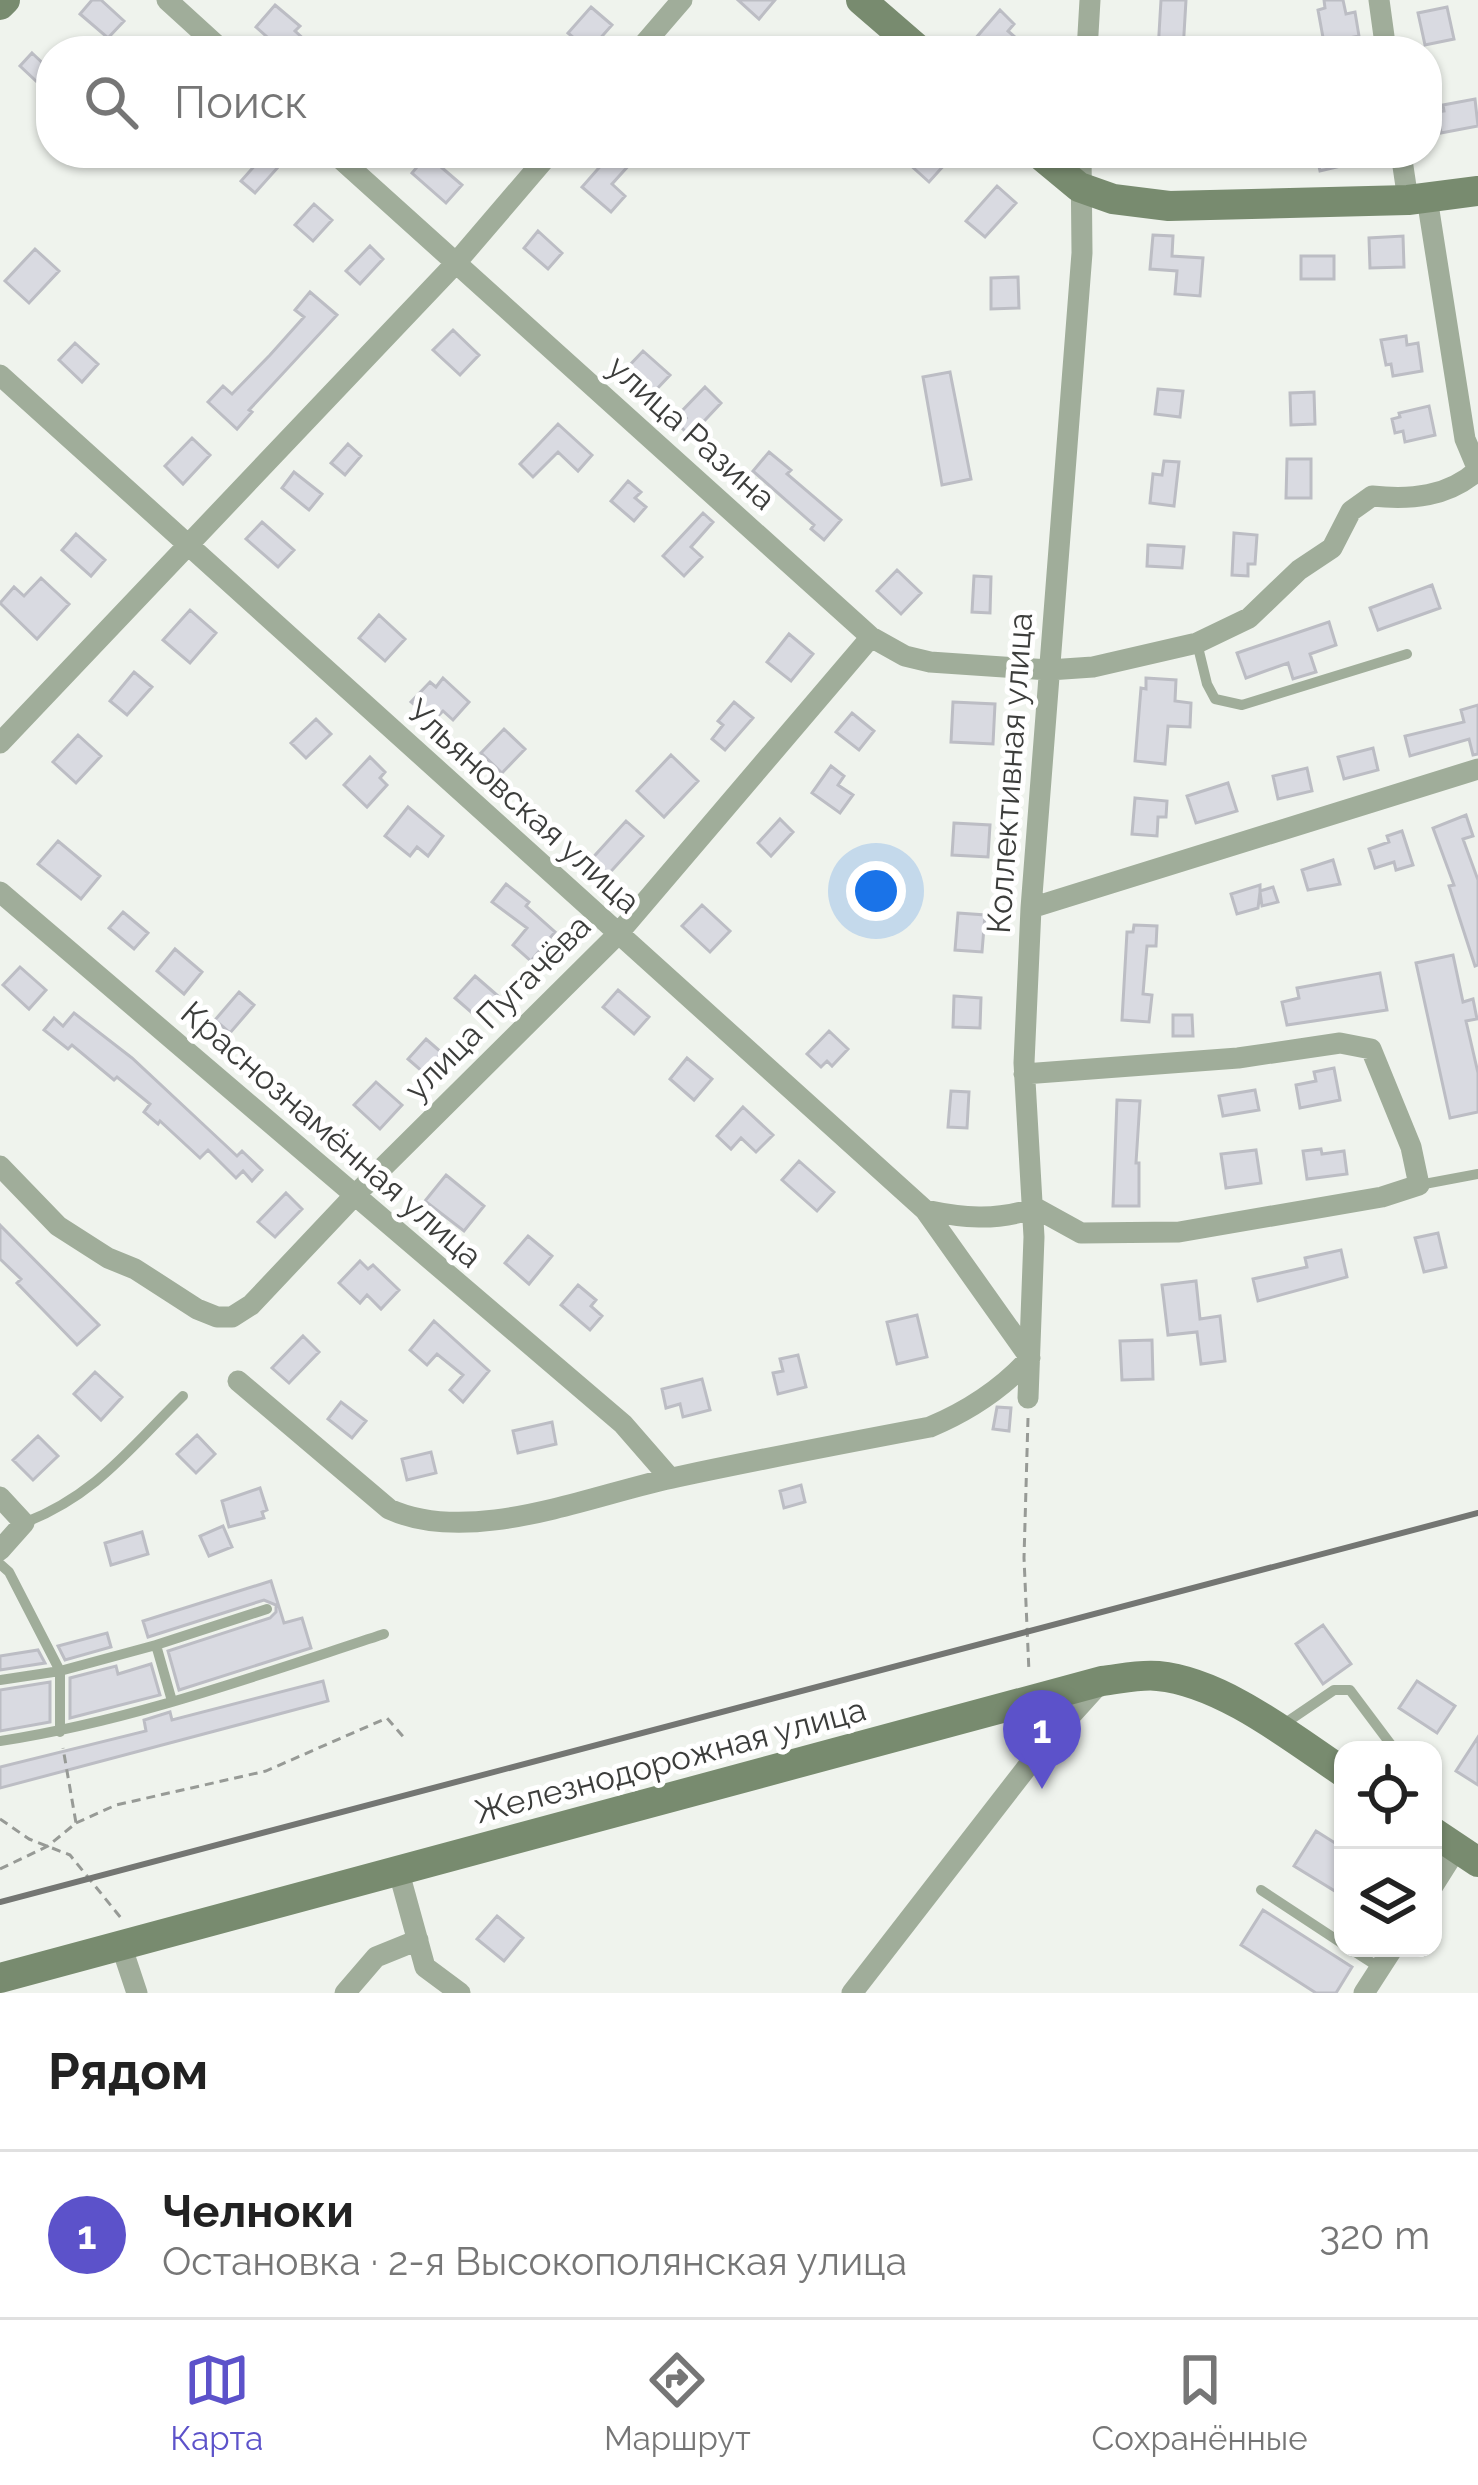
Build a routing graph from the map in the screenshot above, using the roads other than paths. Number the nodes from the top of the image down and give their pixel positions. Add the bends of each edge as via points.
1 (167, 0) edge
2 (682, 0) edge
3 (861, 0) edge
4 (1090, 0) edge
5 (1379, 0) edge
6 (207, 36) edge
7 (651, 36) edge
8 (903, 36) edge
9 (1088, 36) edge
10 (1384, 36) edge
11 (350, 168) edge
12 (537, 168) edge
13 (1056, 168) edge
14 (1080, 168) edge
15 (1407, 168) edge
16 (1079, 187) junction
17 (1478, 191) edge
18 (1418, 199) junction
19 (455, 264) junction
20 (0, 375) edge
21 (1478, 470) edge
22 (187, 545) junction
23 (872, 638) junction
24 (1197, 643) junction
25 (1407, 654) dead end
26 (1049, 670) junction
27 (0, 743) edge
28 (1478, 769) edge
29 (0, 892) edge
30 (1031, 908) junction
31 (616, 935) junction
32 (1024, 1074) junction
33 (0, 1166) edge
34 (1478, 1174) edge
35 (1420, 1185) junction
36 (353, 1197) junction
37 (1032, 1207) junction
38 (925, 1210) junction
39 (1030, 1358) junction
40 (238, 1381) dead end
41 (183, 1396) dead end
42 (1028, 1398) road end
43 (670, 1478) junction
44 (0, 1497) edge
45 (24, 1523) junction
46 (0, 1550) edge
47 (0, 1564) edge
48 (267, 1609) dead end
49 (384, 1634) dead end
50 (156, 1645) junction
51 (60, 1671) junction
52 (0, 1680) edge
53 (1102, 1682) junction
54 (172, 1701) junction
55 (1278, 1728) junction
56 (60, 1732) junction
57 (0, 1741) edge
58 (1388, 1741) edge
59 (1334, 1766) edge
60 (398, 1869) junction
61 (1261, 1890) dead end
62 (1334, 1938) edge
63 (418, 1940) junction
64 (129, 1943) junction
65 (1363, 1957) edge
66 (1387, 1957) edge
67 (1380, 1968) junction
68 (0, 1978) edge
69 (136, 1993) edge
70 (345, 1993) edge
71 (460, 1993) edge
72 (852, 1993) edge
73 (1364, 1993) edge

1 - 6 street
2 - 7 street
3 - 8 street
4 - 9 street
5 - 10 street
11 - 19 street, улица Разина
12 - 19 street
13 - 16 street
14 - 16 street, Коллективная улица
15 - 18 street
16 - 18 street via 1169,206
16 - 26 street, Коллективная улица via 1082,253
17 - 18 street
18 - 21 street via 1465,440
19 - 22 street
19 - 23 street, улица Разина
20 - 22 street, Ульяновская улица
21 - 24 street, улица Разина via 1461,486 1410,500 1372,496 1351,511 1332,548 1249,618
22 - 27 street
22 - 31 street, Ульяновская улица
23 - 26 street, улица Разина via 930,662
23 - 31 street, улица Пугачёва
24 - 25 lane via 1215,699 1242,705
24 - 26 street, улица Разина
26 - 30 street, Коллективная улица
28 - 30 street
29 - 36 street, Краснознамённая улица
30 - 32 street, Коллективная улица
31 - 36 street, улица Пугачёва
31 - 38 street, Ульяновская улица
32 - 35 street via 1340,1043 1371,1049
32 - 37 street, Коллективная улица
33 - 36 street, улица Пугачёва via 58,1226 217,1317 251,1305
34 - 35 lane
35 - 37 street via 1179,1232 1081,1233
36 - 43 street, Краснознамённая улица via 623,1424
37 - 38 street via 968,1219
37 - 39 street, Коллективная улица
38 - 39 street, Ульяновская улица
39 - 42 street, Коллективная улица
39 - 43 street via 1008,1382 930,1426
40 - 43 street via 411,1519 532,1515
41 - 45 lane via 88,1491
44 - 45 street
45 - 46 street
47 - 51 lane
48 - 50 lane
49 - 54 lane
50 - 51 lane
50 - 54 lane
51 - 52 lane
51 - 56 lane
53 - 55 street, Железнодорожная улица via 1154,1675 1190,1681
53 - 60 street, Железнодорожная улица
53 - 72 street
54 - 56 lane
55 - 58 lane via 1334,1690 1350,1690
55 - 59 street, Железнодорожная улица
56 - 57 lane
60 - 63 street
60 - 64 street, Железнодорожная улица
61 - 62 lane
63 - 70 street via 376,1957
63 - 71 street via 425,1966
64 - 68 street, Железнодорожная улица
64 - 69 street
65 - 67 lane
66 - 67 street
67 - 73 street

